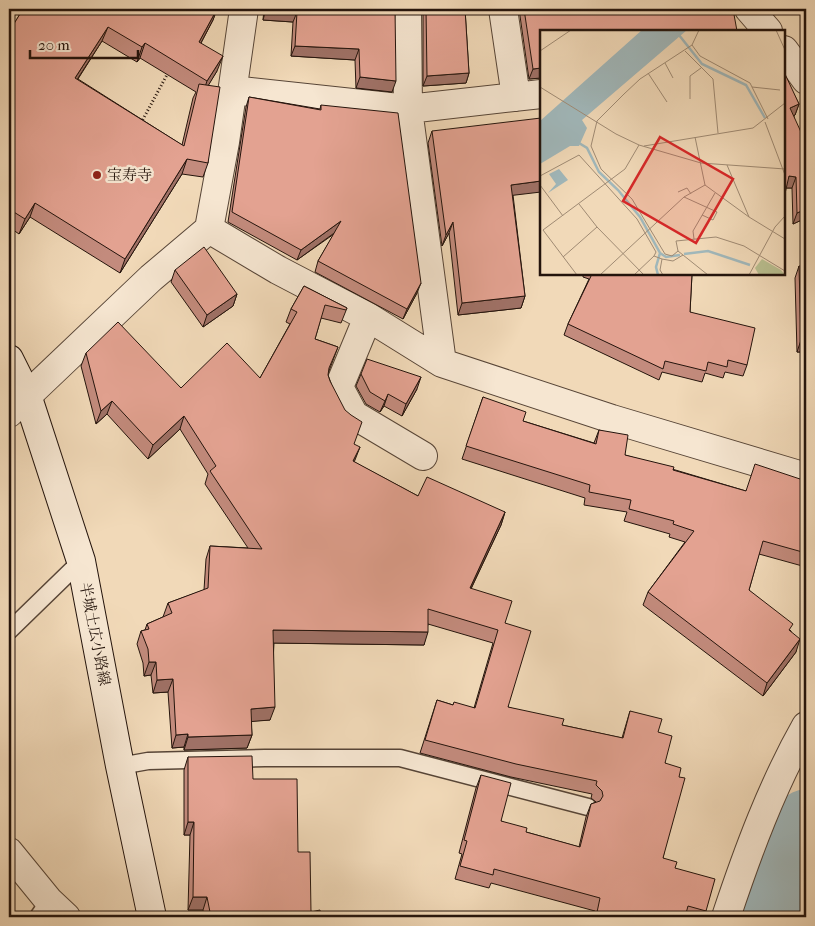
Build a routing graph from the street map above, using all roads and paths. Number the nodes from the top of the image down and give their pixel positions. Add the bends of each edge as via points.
1 (244, 9) edge
2 (407, 9) edge
3 (503, 9) edge
4 (749, 9) edge
5 (767, 30) edge
6 (785, 51) edge
7 (170, 68) edge
8 (806, 80) edge
9 (233, 90) junction
10 (529, 96) edge
11 (408, 109) junction
12 (138, 128) edge
13 (209, 229) junction
14 (368, 317) junction
15 (9, 359) edge
16 (442, 362) junction
17 (18, 404) edge
18 (423, 456) dead end
19 (806, 477) edge
20 (81, 560) junction
21 (9, 631) edge
22 (806, 726) edge
23 (120, 766) junction
24 (588, 807) edge
25 (9, 852) edge
26 (51, 912) edge
27 (152, 917) edge
28 (726, 917) edge

1 - 9 street
2 - 11 street
3 - 10 street
4 - 5 street
6 - 8 street
7 - 12 path
9 - 11 street
9 - 13 street
10 - 11 street
11 - 16 street
13 - 14 street
13 - 17 street via 144,284
14 - 16 street
14 - 18 street via 340,387 354,415
15 - 17 street, 半城土広小路線
16 - 19 street via 612,419
17 - 20 street, 半城土広小路線
20 - 21 lane
20 - 23 street, 半城土広小路線
22 - 28 street via 748,851
23 - 24 lane via 148,761 400,758
23 - 27 street, 半城土広小路線
25 - 26 street

